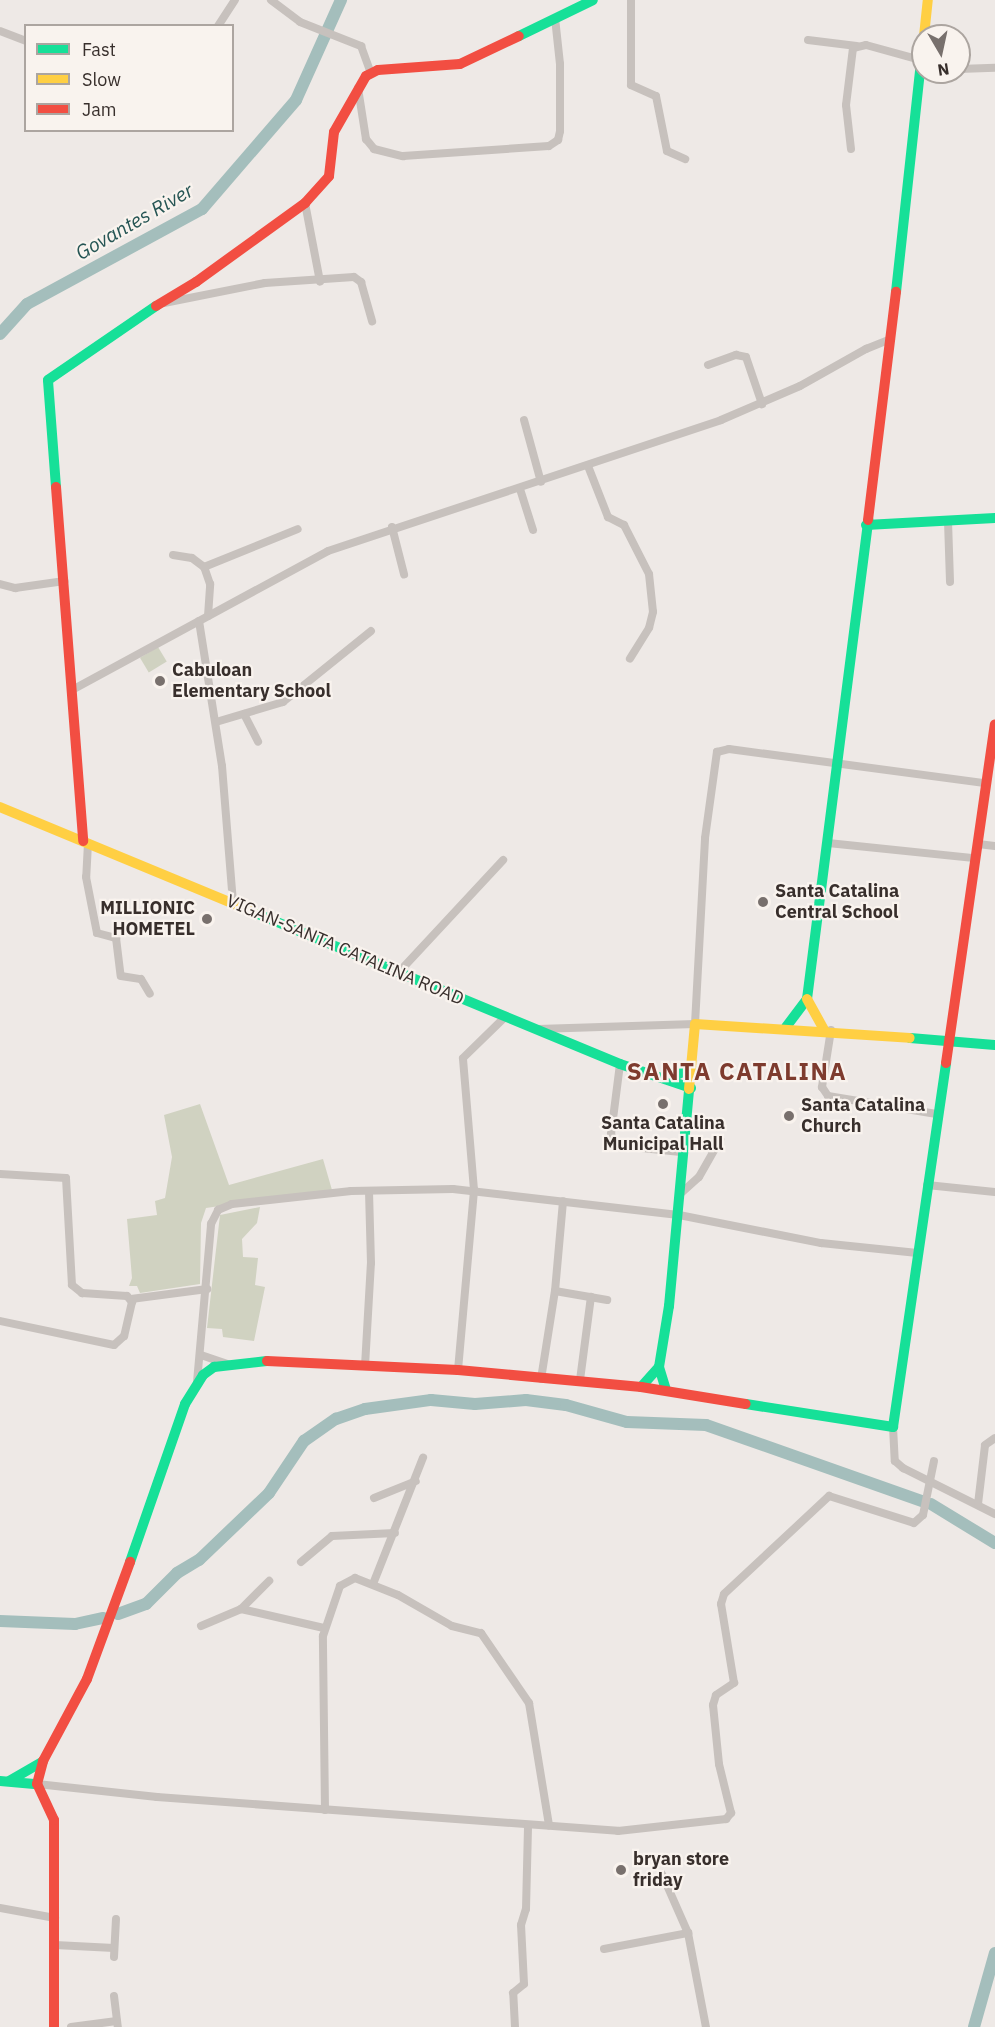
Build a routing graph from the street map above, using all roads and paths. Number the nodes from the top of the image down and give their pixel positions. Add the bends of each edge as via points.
1 (235, 0) edge
2 (271, 0) edge
3 (631, 0) edge
4 (928, 0) edge
5 (587, 1) edge
6 (555, 18) junction
7 (219, 24) edge
8 (925, 24) edge
9 (0, 31) edge
10 (24, 40) edge
11 (808, 40) dead end
12 (857, 46) junction
13 (911, 63) edge
14 (995, 68) edge
15 (971, 69) edge
16 (371, 73) junction
17 (919, 84) edge
18 (358, 88) junction
19 (850, 149) dead end
20 (685, 159) dead end
21 (305, 203) junction
22 (320, 282) junction
23 (160, 304) junction
24 (372, 321) dead end
25 (891, 339) junction
26 (708, 365) dead end
27 (762, 404) junction
28 (524, 420) dead end
29 (588, 466) junction
30 (541, 482) junction
31 (520, 489) junction
32 (995, 518) edge
33 (948, 521) junction
34 (866, 525) junction
35 (392, 527) junction
36 (298, 529) dead end
37 (533, 530) dead end
38 (173, 555) dead end
39 (204, 567) junction
40 (404, 574) dead end
41 (65, 581) junction
42 (950, 582) dead end
43 (0, 584) edge
44 (208, 616) junction
45 (199, 621) junction
46 (370, 631) dead end
47 (630, 657) dead end
48 (72, 690) junction
49 (244, 714) junction
50 (216, 722) junction
51 (995, 725) edge
52 (258, 742) dead end
53 (837, 763) junction
54 (985, 783) junction
55 (0, 807) edge
56 (85, 842) junction
57 (828, 843) junction
58 (978, 844) junction
59 (995, 846) edge
60 (974, 858) junction
61 (503, 860) dead end
62 (233, 904) junction
63 (399, 972) junction
64 (150, 993) dead end
65 (807, 999) junction
66 (506, 1016) junction
67 (695, 1024) junction
68 (786, 1027) junction
69 (537, 1029) junction
70 (828, 1030) junction
71 (948, 1040) junction
72 (995, 1045) edge
73 (620, 1064) junction
74 (692, 1068) junction
75 (668, 1080) junction
76 (691, 1088) junction
77 (937, 1114) junction
78 (720, 1140) dead end
79 (681, 1152) junction
80 (0, 1174) edge
81 (927, 1185) junction
82 (474, 1190) junction
83 (369, 1191) junction
84 (995, 1192) edge
85 (680, 1194) junction
86 (563, 1201) junction
87 (679, 1215) junction
88 (917, 1253) junction
89 (207, 1289) junction
90 (555, 1291) junction
91 (591, 1297) junction
92 (131, 1299) junction
93 (607, 1300) dead end
94 (0, 1320) edge
95 (201, 1355) junction
96 (227, 1364) junction
97 (365, 1366) junction
98 (658, 1367) junction
99 (458, 1370) junction
100 (541, 1379) junction
101 (580, 1380) junction
102 (197, 1383) junction
103 (641, 1387) junction
104 (666, 1390) junction
105 (893, 1427) junction
106 (995, 1438) edge
107 (423, 1458) dead end
108 (934, 1461) dead end
109 (416, 1481) junction
110 (931, 1481) junction
111 (374, 1498) dead end
112 (978, 1504) junction
113 (995, 1514) edge
114 (395, 1533) junction
115 (301, 1562) dead end
116 (268, 1581) dead end
117 (373, 1584) junction
118 (241, 1609) junction
119 (201, 1626) dead end
120 (324, 1628) junction
121 (43, 1761) junction
122 (4, 1781) edge
123 (37, 1784) junction
124 (326, 1810) junction
125 (549, 1825) junction
126 (528, 1826) junction
127 (662, 1874) dead end
128 (0, 1908) edge
129 (55, 1918) junction
130 (116, 1919) dead end
131 (688, 1933) junction
132 (55, 1945) junction
133 (604, 1949) dead end
134 (114, 1996) dead end
135 (118, 2024) edge
136 (54, 2027) edge
137 (71, 2027) edge
138 (515, 2027) edge
139 (706, 2027) edge

1 - 7 street
2 - 16 street via 309,26 343,36 365,51
3 - 20 street via 631,85 656,96 665,148 673,156
4 - 8 street
5 - 6 street
6 - 16 street via 460,64
6 - 18 street via 560,131 558,140 549,146 403,156 374,149 366,139
9 - 10 street
11 - 12 street
12 - 13 street
12 - 19 street via 850,54 846,105
14 - 15 street
16 - 18 street
17 - 25 street
18 - 21 street via 334,132 331,171
21 - 22 street
21 - 23 street
22 - 23 street via 265,283
22 - 24 street via 357,277
23 - 41 street via 48,380
25 - 27 street
25 - 34 street
26 - 27 street via 736,355 746,357
27 - 29 street
28 - 30 street
29 - 30 street
29 - 47 street via 608,517 624,525 650,574 653,612 645,636
30 - 31 street
31 - 35 street
31 - 37 street
32 - 33 street
33 - 34 street
33 - 42 street
34 - 53 street
35 - 40 street
35 - 44 street via 308,560
36 - 39 street
38 - 39 street via 192,558
39 - 44 street via 210,584
41 - 43 street via 15,588
41 - 48 street
44 - 45 street
45 - 48 street
45 - 50 street
46 - 49 street via 288,698
48 - 56 street
49 - 50 street
49 - 52 street
50 - 62 street
51 - 54 street
53 - 54 street
53 - 57 street
53 - 67 street via 729,749 717,752 705,838
54 - 58 street
55 - 56 street, VIGAN-SANTA CATALINA ROAD
56 - 62 street, VIGAN-SANTA CATALINA ROAD
56 - 64 street via 86,877 97,933 116,938 121,976 141,980
57 - 60 street
57 - 65 street
58 - 59 street
58 - 60 street
60 - 71 street
61 - 63 street
62 - 63 street, VIGAN-SANTA CATALINA ROAD
63 - 66 street, VIGAN-SANTA CATALINA ROAD
65 - 68 street
65 - 70 street
66 - 69 street, VIGAN-SANTA CATALINA ROAD
66 - 82 street via 463,1058
67 - 68 street
67 - 69 street
67 - 74 street
68 - 70 street
69 - 73 street, VIGAN-SANTA CATALINA ROAD
70 - 71 street
70 - 77 street via 822,1087 828,1096
71 - 72 street
71 - 77 street
73 - 75 street, VIGAN-SANTA CATALINA ROAD
73 - 79 street via 611,1134 614,1141 632,1148
74 - 75 street
74 - 76 street
75 - 76 street, VIGAN-SANTA CATALINA ROAD
76 - 79 street
77 - 81 street
78 - 85 street via 699,1176
79 - 85 street
80 - 92 street via 66,1178 72,1285 82,1293
81 - 84 street
81 - 88 street
82 - 83 street
82 - 86 street
82 - 99 street
83 - 89 street via 232,1204 218,1210 211,1224
83 - 97 street via 372,1263
85 - 87 street
86 - 87 street
86 - 90 street
87 - 88 street via 821,1243
87 - 98 street
88 - 105 street
89 - 92 street
89 - 95 street
90 - 91 street
90 - 100 street
91 - 93 street
91 - 101 street
92 - 94 street via 124,1336 114,1345
95 - 96 street
95 - 102 street
96 - 97 street via 254,1360
96 - 102 street via 214,1367
97 - 99 street
98 - 103 street
98 - 104 street
99 - 100 street
100 - 101 street
101 - 103 street
102 - 121 street via 185,1404 87,1679
103 - 104 street
104 - 105 street
105 - 110 street via 895,1461
106 - 112 street via 985,1445
107 - 109 street
108 - 110 street
109 - 111 street
109 - 114 street
110 - 112 street
110 - 125 street via 923,1515 914,1523 832,1496 826,1498 728,1587 721,1604 734,1683 716,1695 713,1705 730,1816 632,1831
112 - 113 street
114 - 115 street via 332,1536
114 - 117 street
116 - 118 street
117 - 120 street via 355,1578 344,1581
117 - 125 street via 452,1626 478,1631 519,1684 531,1710
118 - 119 street
118 - 120 street
120 - 124 street
121 - 122 street
121 - 123 street
122 - 123 street
123 - 124 street
123 - 129 street via 54,1820
124 - 126 street
125 - 126 street
126 - 138 street via 526,1909 521,1925 524,1984 513,1993
127 - 131 street
128 - 129 street
129 - 132 street
130 - 132 street via 114,1953
131 - 133 street
131 - 139 street
132 - 136 street
134 - 135 street
135 - 137 street

